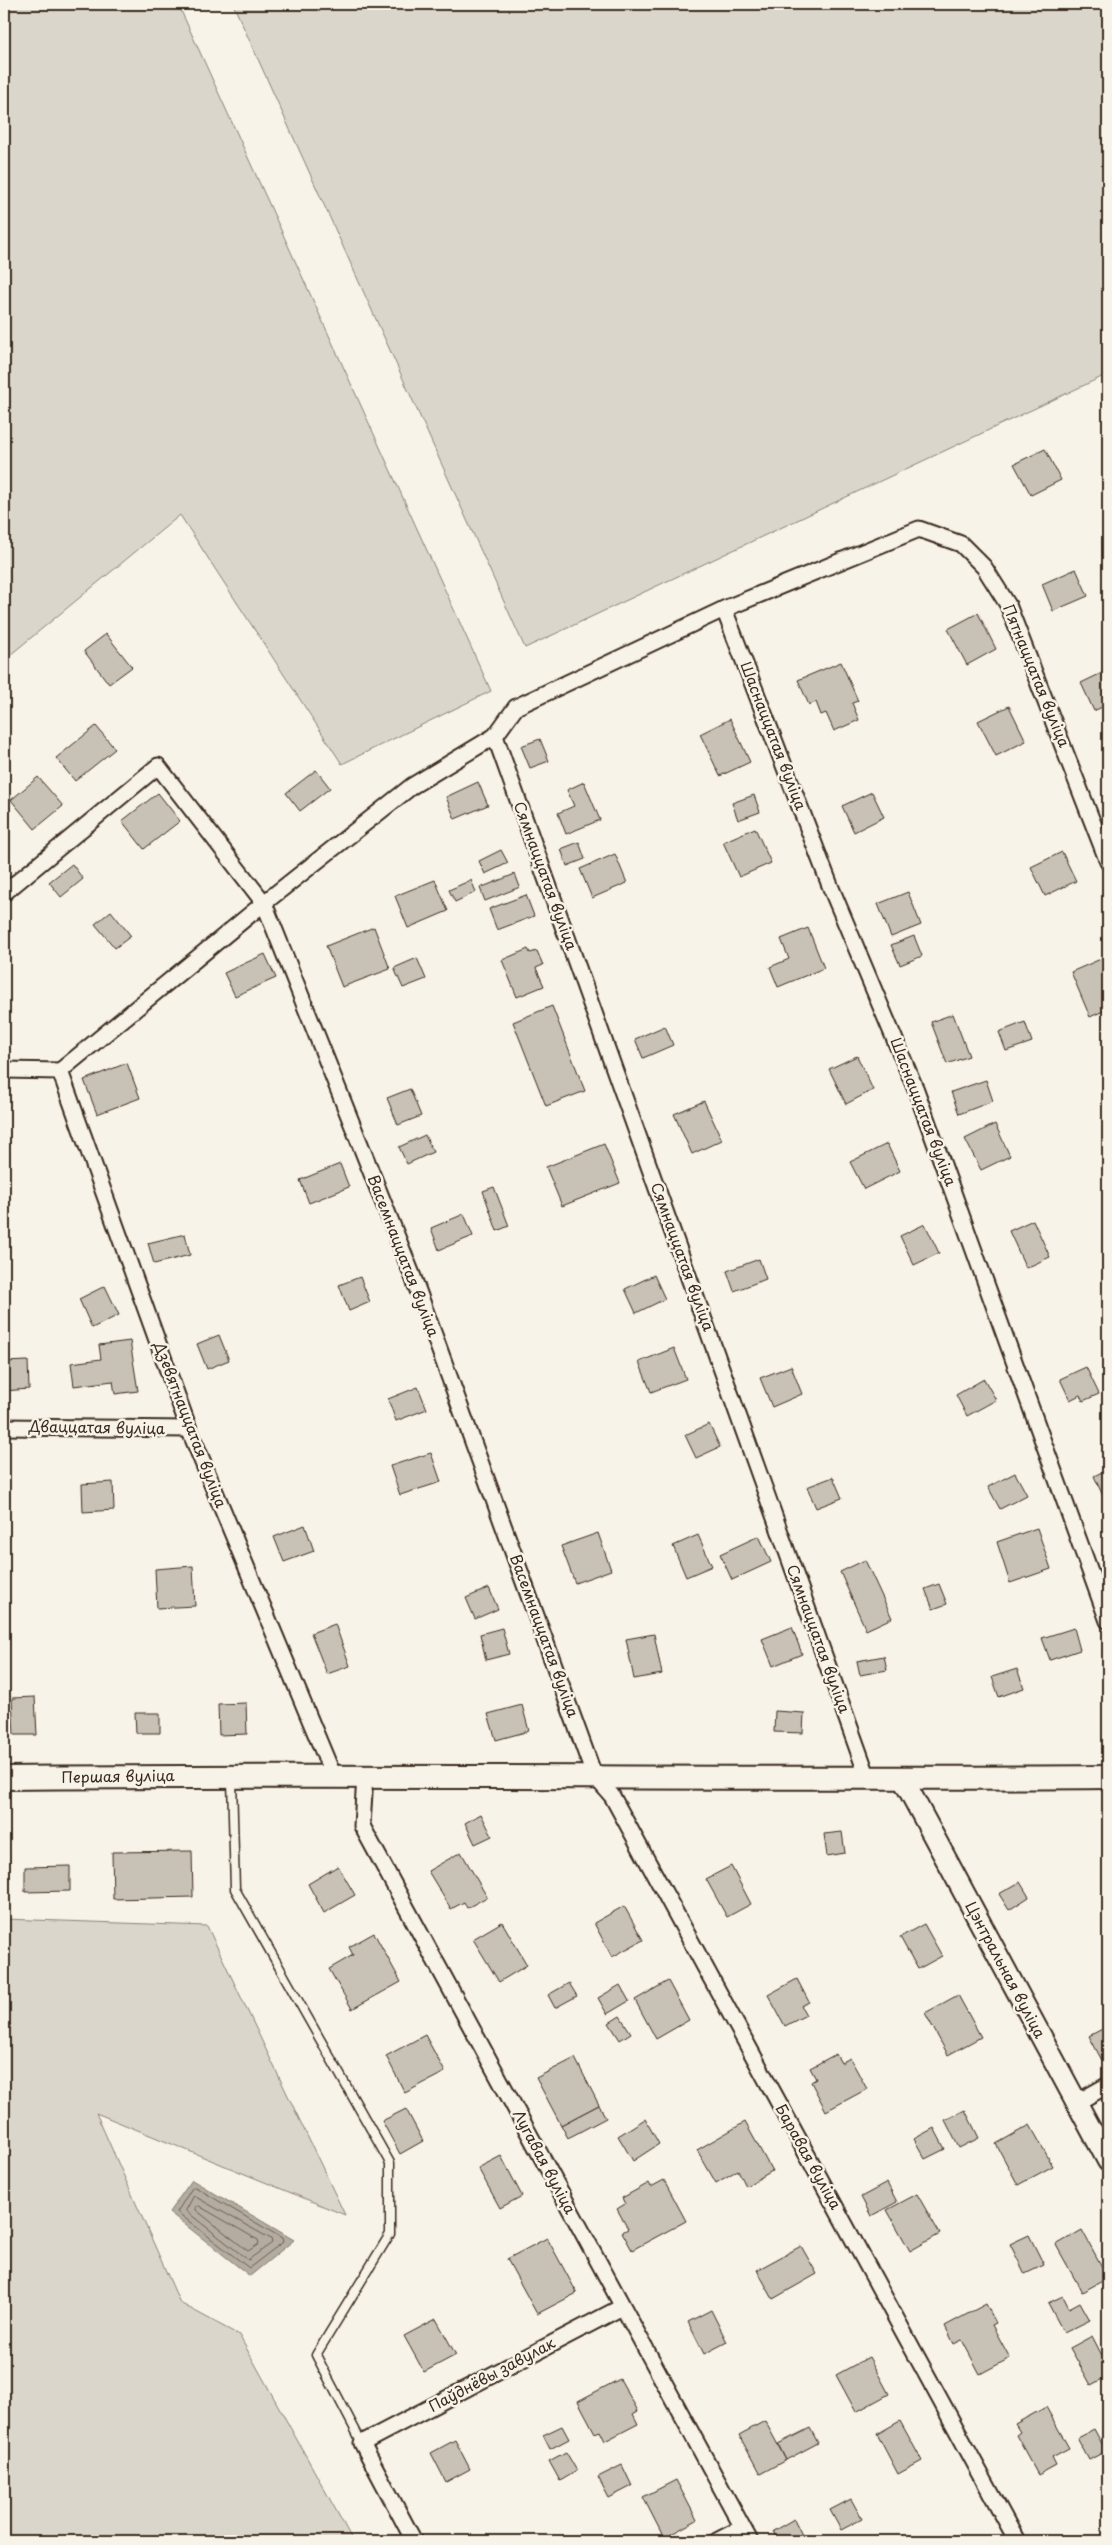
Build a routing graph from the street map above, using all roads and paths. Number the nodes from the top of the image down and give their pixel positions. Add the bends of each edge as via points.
1 (724, 608) junction
2 (495, 736) junction
3 (1108, 862) edge
4 (4, 893) edge
5 (264, 903) junction
6 (4, 1070) edge
7 (60, 1071) junction
8 (4, 1427) edge
9 (189, 1429) junction
10 (1108, 1621) edge
11 (232, 1775) junction
12 (333, 1775) junction
13 (365, 1776) junction
14 (594, 1776) junction
15 (1108, 1777) edge
16 (4, 1778) edge
17 (868, 1778) junction
18 (902, 1778) junction
19 (1108, 2085) edge
20 (1076, 2103) junction
21 (1108, 2161) edge
22 (622, 2307) junction
23 (362, 2443) junction
24 (742, 2528) junction
25 (414, 2541) edge
26 (717, 2541) edge
27 (750, 2541) edge
28 (1017, 2541) edge

1 - 2 street via 516,707
1 - 3 street, Пятнаццатая вуліца via 919,529 961,544 984,567 1008,605
1 - 10 street, Шаснаццатая вуліца via 831,888 916,1090
2 - 5 street via 412,786
2 - 17 street, Сямнаццатая вуліца
4 - 5 street, Васемнаццатая вуліца via 158,766
5 - 7 street
5 - 14 street, Васемнаццатая вуліца via 413,1277
6 - 7 street
7 - 9 street, Дзевятнаццатая вуліца
8 - 9 street, Дваццатая вуліца
9 - 12 street, Дзевятнаццатая вуліца
11 - 12 main road, Першая вуліца
11 - 16 main road, Першая вуліца
11 - 23 lane via 236,1889 390,2163 390,2234 316,2355
12 - 13 main road, Першая вуліца
13 - 14 main road, Першая вуліца
13 - 22 street, Лугавая вуліца via 362,1826
14 - 17 main road, Першая вуліца
14 - 28 street, Баравая вуліца via 612,1796
15 - 18 main road, Першая вуліца
17 - 18 main road, Першая вуліца
18 - 20 street, Цэнтральная вуліца
19 - 20 street
20 - 21 street, Цэнтральная вуліца
22 - 23 street, Паўднёвы завулак
22 - 24 street, Лугавая вуліца
23 - 25 street
24 - 26 street
24 - 27 street, Лугавая вуліца

